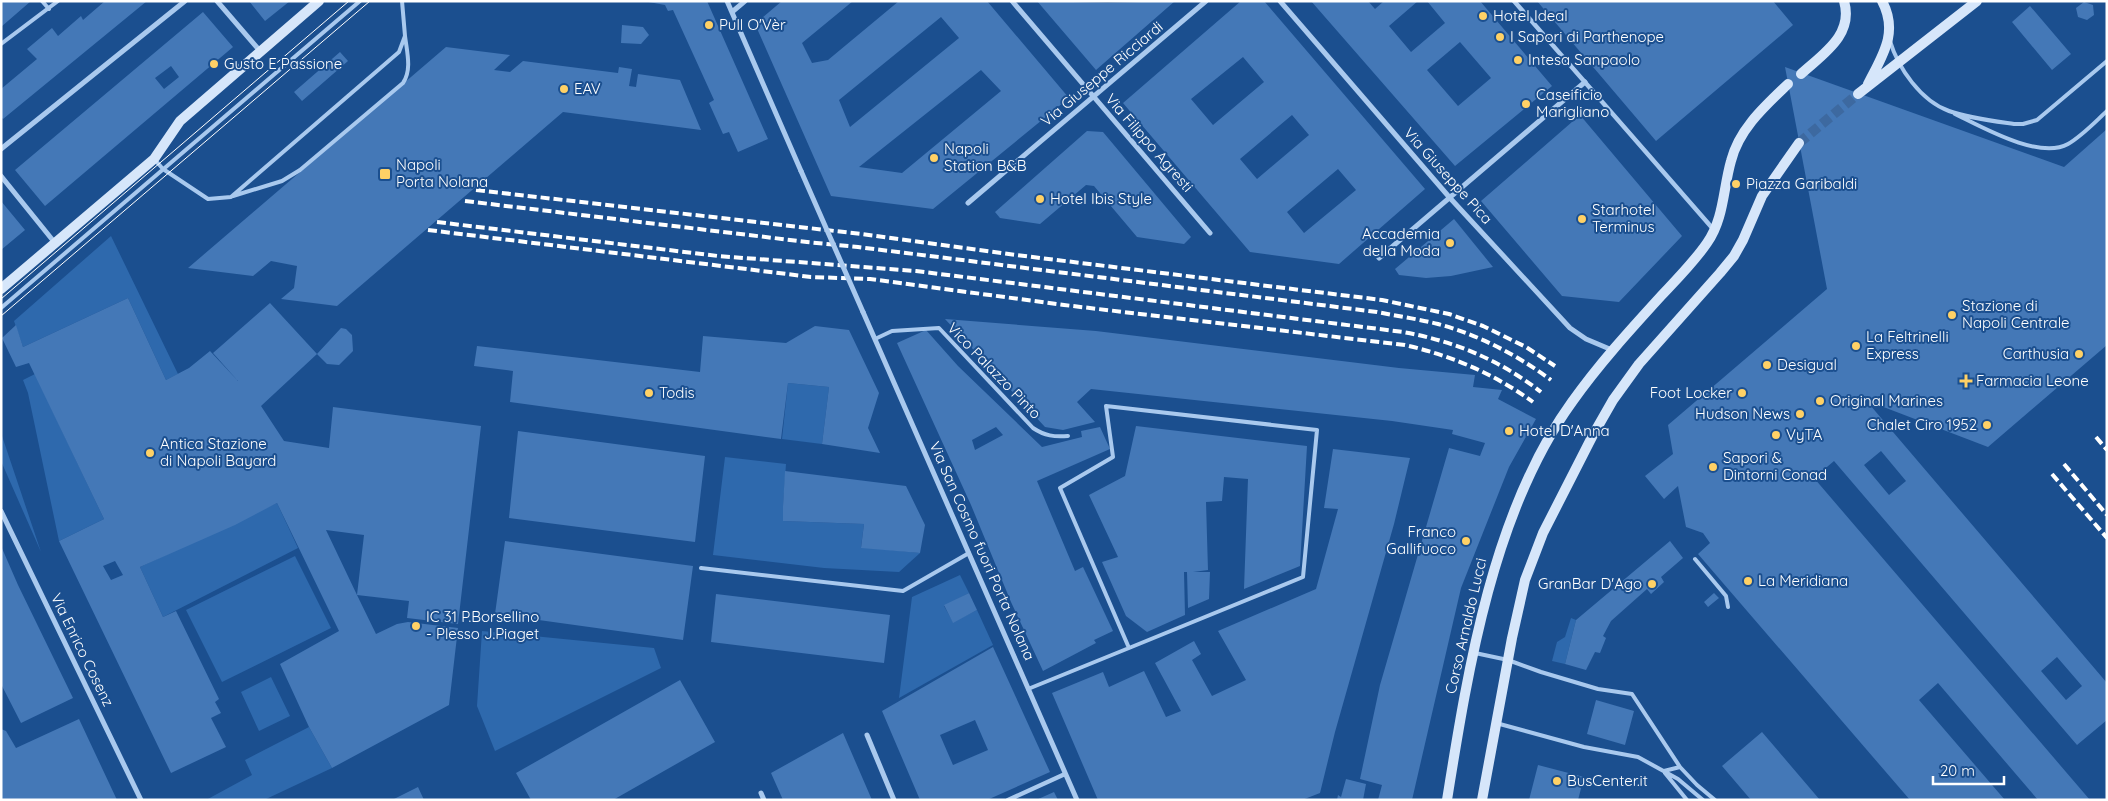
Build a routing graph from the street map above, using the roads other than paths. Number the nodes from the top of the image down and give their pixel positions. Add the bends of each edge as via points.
1 (42, 1) edge
2 (58, 1) edge
3 (185, 1) edge
4 (217, 1) edge
5 (319, 1) edge
6 (360, 1) edge
7 (402, 1) edge
8 (727, 1) edge
9 (745, 1) edge
10 (1012, 1) edge
11 (1206, 1) edge
12 (1280, 1) edge
13 (1514, 1) edge
14 (1844, 1) edge
15 (1882, 1) edge
16 (1977, 1) edge
17 (49, 9) junction
18 (732, 12) junction
19 (405, 36) junction
20 (1889, 37) junction
21 (1, 44) edge
22 (260, 51) junction
23 (2107, 61) edge
24 (1898, 62) junction
25 (1801, 74) dead end
26 (1585, 82) junction
27 (1788, 84) dead end
28 (1094, 98) junction
29 (1949, 111) junction
30 (2107, 112) edge
31 (1799, 143) tunnel mouth
32 (1, 148) edge
33 (154, 158) junction
34 (164, 169) junction
35 (1, 176) edge
36 (230, 197) junction
37 (1450, 198) junction
38 (968, 203) dead end
39 (1715, 230) junction
40 (1210, 233) dead end
41 (55, 243) junction
42 (1379, 258) dead end
43 (1, 289) edge
44 (1, 308) edge
45 (875, 339) junction
46 (1612, 350) junction
47 (1068, 436) dead end
48 (1, 511) edge
49 (969, 553) junction
50 (1695, 559) dead end
51 (701, 568) dead end
52 (1728, 607) dead end
53 (1128, 648) junction
54 (1475, 653) junction
55 (1508, 660) junction
56 (1028, 689) junction
57 (1496, 724) junction
58 (867, 735) dead end
59 (1680, 767) junction
60 (1664, 771) junction
61 (1065, 774) junction
62 (761, 793) dead end
63 (140, 800) edge
64 (764, 800) edge
65 (894, 800) edge
66 (1008, 800) edge
67 (1077, 800) edge
68 (1446, 800) edge
69 (1482, 800) edge
70 (1687, 800) edge
71 (1703, 800) edge
72 (1715, 800) edge

1 - 17 lane
2 - 17 lane
3 - 32 street
4 - 22 street
5 - 22 main road
6 - 34 lane
7 - 19 lane
8 - 18 street
9 - 18 street
10 - 28 street, Via Filippo Agresti
11 - 28 street, Via Giuseppe Ricciardi
12 - 37 street, Via Giuseppe Pica
13 - 26 street
14 - 25 main road via 1846,21 1837,42
15 - 20 main road via 1888,15
16 - 24 main road
17 - 21 lane
18 - 45 street, Via San Cosmo fuori Porta Nolana, bridge
19 - 36 lane via 398,52
19 - 36 lane via 407,76 402,83 282,182
20 - 24 lane
20 - 24 main road via 1862,91
22 - 33 main road via 180,122
23 - 29 lane via 2037,120 2014,124
24 - 29 lane via 1925,95
26 - 37 street
26 - 39 street
27 - 39 main road via 1768,103 1739,140 1731,160
28 - 38 street, Via Giuseppe Ricciardi
28 - 40 street, Via Filippo Agresti
29 - 30 lane via 1997,133 2040,147 2068,144
31 - 55 main road via 1762,196 1743,240 1720,273 1639,364 1593,435 1543,533 1528,572
33 - 34 lane
33 - 41 main road
34 - 36 lane via 208,199
34 - 44 lane
35 - 41 street
37 - 42 street
37 - 46 street, Via Giuseppe Pica via 1570,328
39 - 46 main road, Corso Arnaldo Lucci via 1700,253
41 - 43 main road
45 - 47 lane, Vico Palazzo Pinto via 892,331 939,328 1033,428 1053,437
45 - 49 street, Via San Cosmo fuori Porta Nolana
46 - 54 main road, Corso Arnaldo Lucci via 1554,428 1535,463 1494,568
48 - 63 street, Via Enrico Cosenz
49 - 51 lane via 903,591
49 - 56 street, Via San Cosmo fuori Porta Nolana
50 - 52 lane via 1726,596
53 - 53 lane via 1303,577 1317,430 1106,406 1113,457 1060,488
53 - 56 lane
54 - 55 lane
54 - 68 main road, Corso Arnaldo Lucci
55 - 57 main road
55 - 59 lane via 1598,689 1632,694
56 - 61 street, Via San Cosmo fuori Porta Nolana
57 - 60 lane via 1638,757
57 - 69 main road
58 - 65 street
59 - 60 lane
59 - 72 lane
60 - 70 lane
60 - 71 lane
61 - 66 street
61 - 67 street, Via San Cosmo fuori Porta Nolana
62 - 64 street

